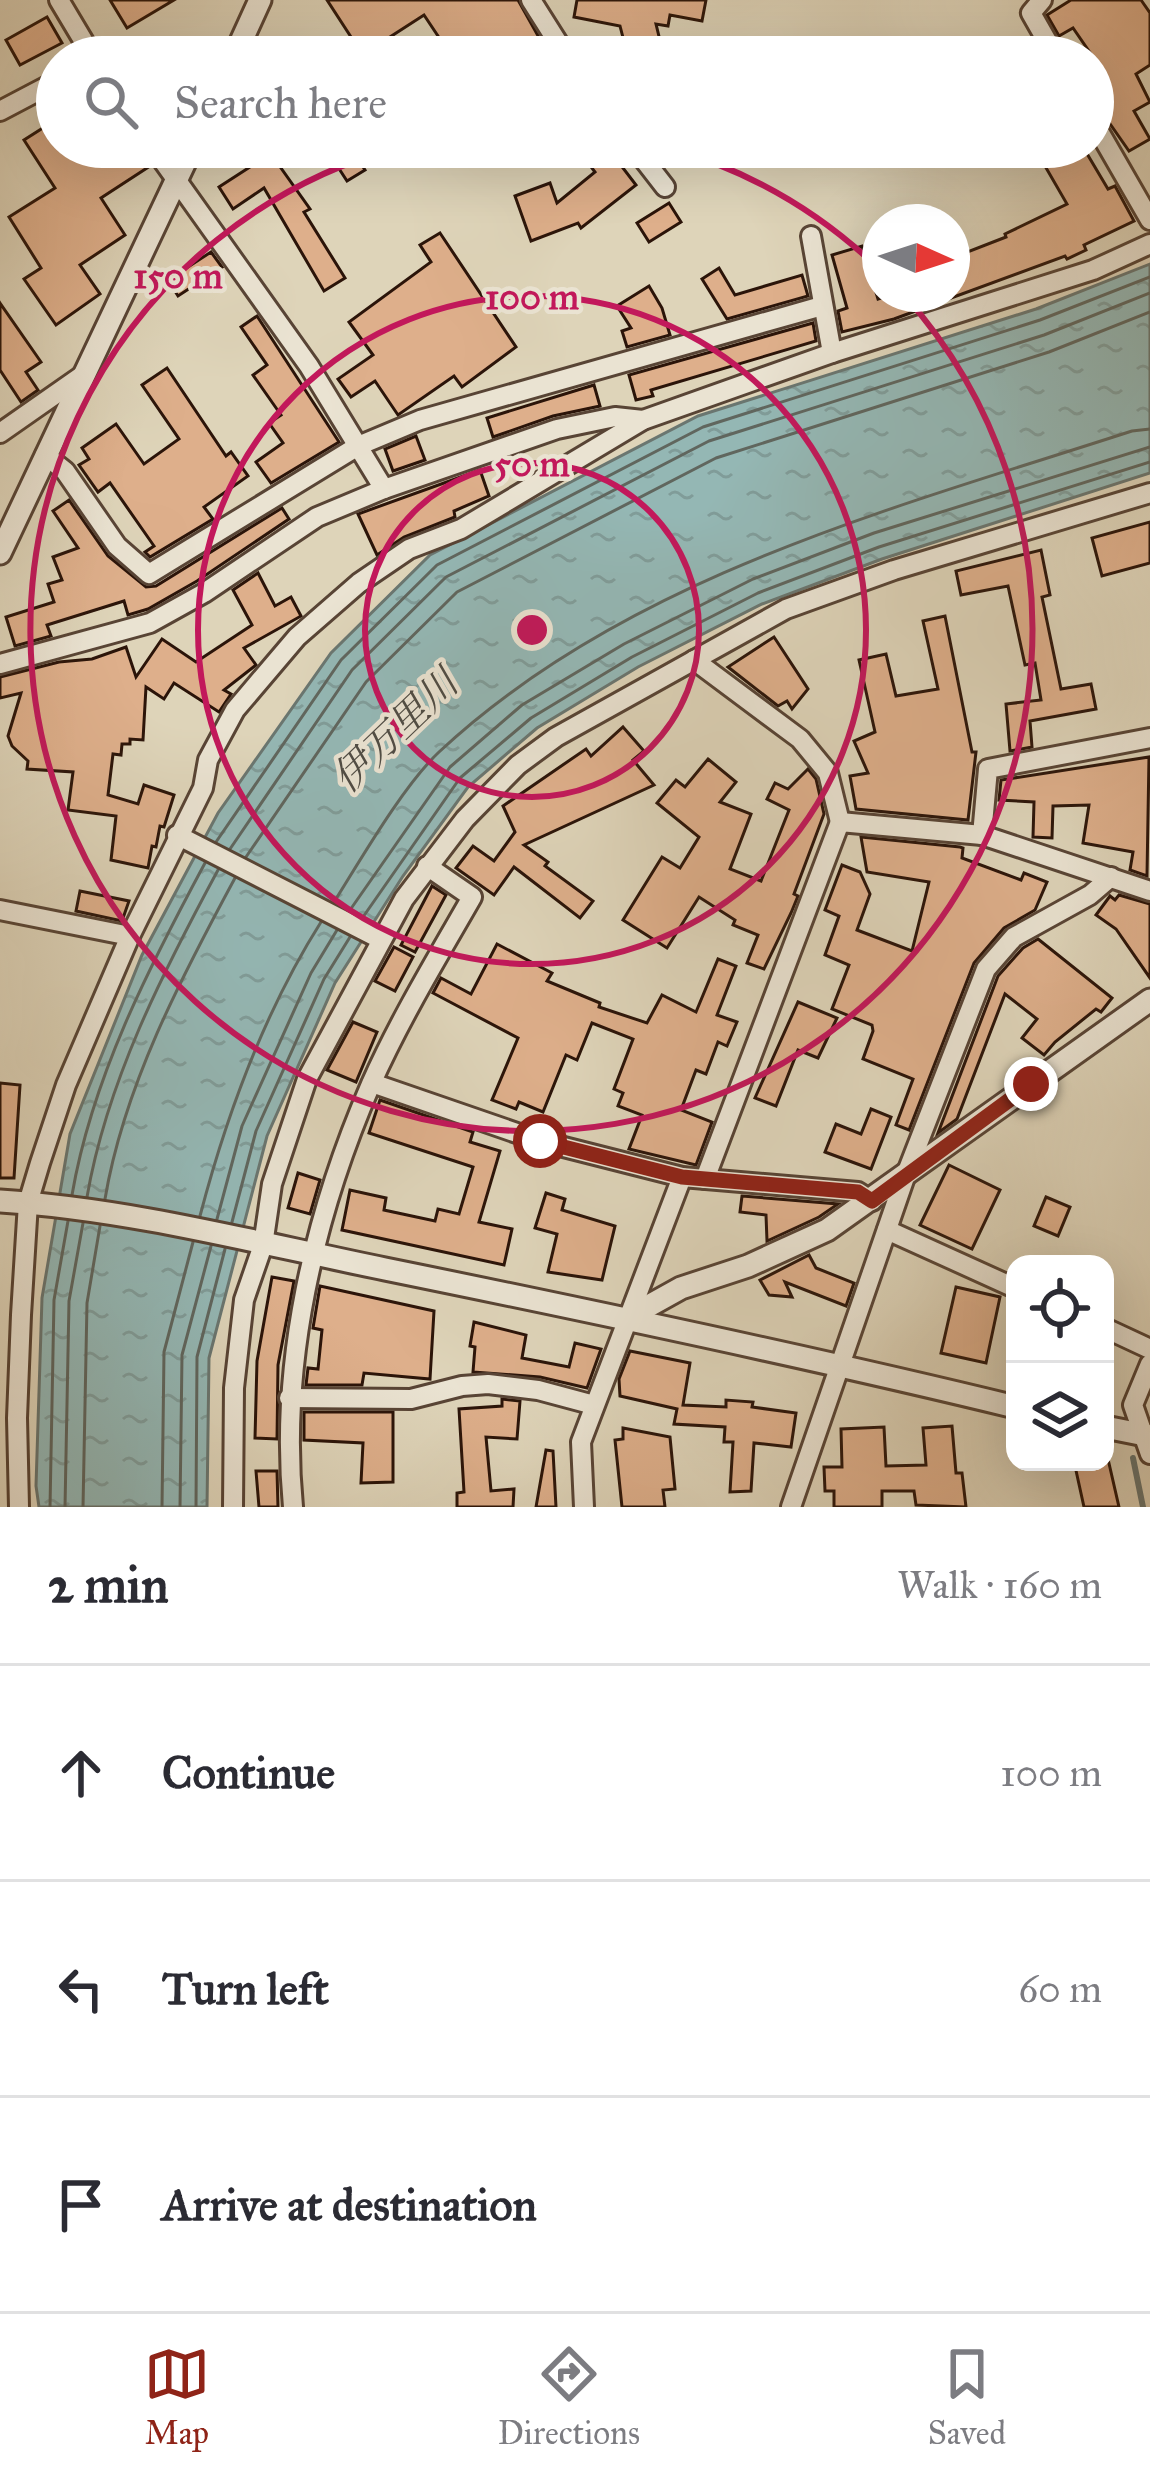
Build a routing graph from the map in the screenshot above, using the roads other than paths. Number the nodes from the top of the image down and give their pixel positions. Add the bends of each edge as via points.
1 (59, 0) edge
2 (260, 0) edge
3 (531, 0) edge
4 (1042, 0) edge
5 (80, 36) edge
6 (243, 36) edge
7 (554, 36) edge
8 (1044, 36) edge
9 (36, 92) edge
10 (0, 111) edge
11 (1114, 157) edge
12 (168, 168) edge
13 (182, 168) edge
14 (650, 168) edge
15 (177, 180) junction
16 (664, 187) dead end
17 (1150, 220) edge
18 (811, 236) dead end
19 (1150, 244) edge
20 (822, 306) junction
21 (832, 353) junction
22 (83, 375) junction
23 (644, 420) junction
24 (0, 434) edge
25 (358, 446) junction
26 (45, 455) junction
27 (384, 489) junction
28 (1150, 493) edge
29 (0, 553) edge
30 (694, 660) junction
31 (0, 664) edge
32 (1150, 738) edge
33 (840, 822) junction
34 (176, 835) junction
35 (982, 835) junction
36 (428, 866) junction
37 (1111, 877) junction
38 (1150, 891) edge
39 (0, 910) edge
40 (130, 935) junction
41 (380, 939) junction
42 (1150, 1000) edge
43 (372, 1083) junction
44 (682, 1177) junction
45 (905, 1177) junction
46 (705, 1179) junction
47 (872, 1201) junction
48 (0, 1202) edge
49 (28, 1203) junction
50 (886, 1230) junction
51 (263, 1245) junction
52 (314, 1254) junction
53 (1006, 1284) edge
54 (627, 1318) junction
55 (1114, 1332) edge
56 (1150, 1349) edge
57 (842, 1364) junction
58 (1150, 1364) edge
59 (290, 1399) junction
60 (594, 1405) junction
61 (1006, 1405) edge
62 (1114, 1429) edge
63 (1147, 1441) edge
64 (20, 1507) edge
65 (233, 1507) edge
66 (292, 1507) edge
67 (584, 1507) edge
68 (791, 1507) edge

1 - 5 street
2 - 6 street
3 - 7 street
4 - 8 street via 1030,13
9 - 10 street
11 - 17 street
12 - 15 street
13 - 15 street
14 - 16 street
15 - 22 street
15 - 25 street
18 - 20 street
19 - 21 street via 1093,270
20 - 21 street
20 - 25 street via 421,420
21 - 23 street
22 - 24 street
22 - 26 street
23 - 27 street via 557,429
23 - 34 street via 461,529 409,549 297,637 235,710
25 - 26 street via 149,574
25 - 27 street
26 - 29 street
27 - 31 street via 317,517 150,623
28 - 30 street via 894,569 786,609
30 - 33 street via 800,739 828,773
30 - 36 street via 518,765
32 - 35 street via 988,769
33 - 35 street
33 - 46 street
34 - 40 street
34 - 41 street
35 - 37 street
36 - 41 street
36 - 43 street via 472,897
37 - 38 street
37 - 45 street via 1014,937 986,969
39 - 40 street
40 - 49 street via 66,1084
41 - 51 street via 307,1079 272,1184
42 - 45 street
43 - 44 street via 540,1141
43 - 52 street
44 - 46 street
44 - 54 street
45 - 47 street
45 - 50 street
46 - 47 street via 858,1192
47 - 54 street via 827,1230
48 - 49 street
49 - 51 street
49 - 64 street
50 - 53 street
50 - 57 street
51 - 52 street
51 - 65 street via 244,1300 236,1366
52 - 54 street
52 - 59 street
54 - 57 street
54 - 60 street
55 - 56 street
57 - 61 street
57 - 68 street
58 - 63 street via 1133,1405
59 - 60 street via 411,1399 488,1384
59 - 66 street
60 - 67 street via 580,1442
62 - 63 street

